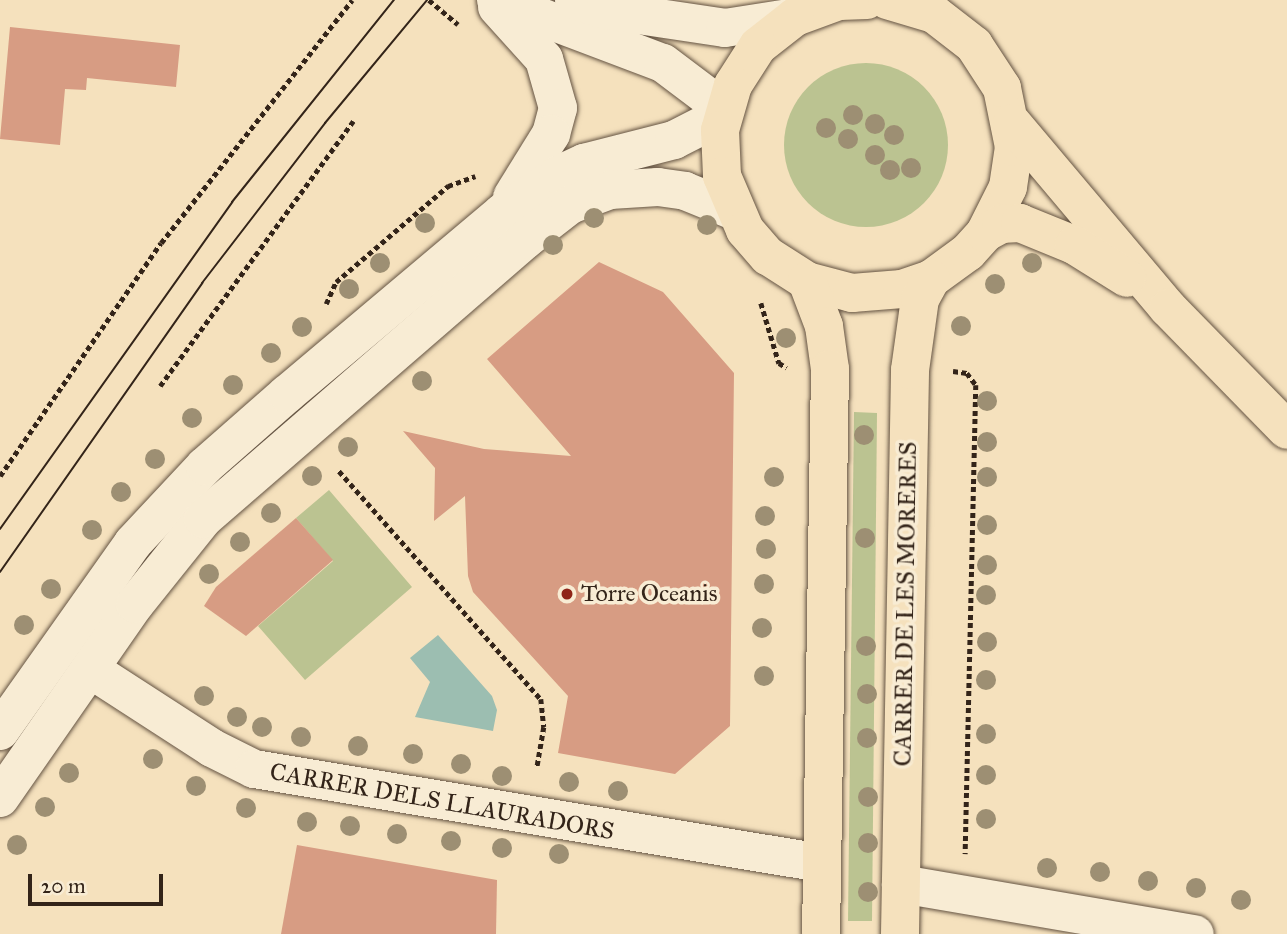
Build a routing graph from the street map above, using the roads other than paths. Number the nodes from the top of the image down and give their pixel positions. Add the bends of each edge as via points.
1 (490, 0) edge
2 (496, 0) edge
3 (574, 0) edge
4 (867, 0) edge
5 (887, 0) edge
6 (795, 17) junction
7 (723, 112) junction
8 (1012, 123) junction
9 (492, 199) junction
10 (734, 211) junction
11 (985, 233) junction
12 (931, 279) junction
13 (807, 281) junction
14 (1168, 308) junction
15 (1287, 430) edge
16 (90, 669) junction
17 (0, 731) edge
18 (0, 798) edge
19 (821, 863) junction
20 (901, 884) junction
21 (821, 934) edge
22 (900, 934) edge
23 (1195, 934) edge

1 - 9 street via 544,59 558,108 539,157
2 - 7 street via 663,63
3 - 6 street via 605,10 725,28
4 - 6 main road via 839,1
5 - 8 main road via 934,14 974,45 1002,88
6 - 7 main road via 758,46
7 - 9 street via 674,140 584,163
7 - 10 main road via 722,176
8 - 11 main road via 1008,187
8 - 14 main road
9 - 17 street via 167,504 125,554
10 - 13 main road via 768,256
10 - 16 street via 715,200 658,187 610,190 570,205 203,519
11 - 12 main road
11 - 14 main road via 1001,224 1020,223 1048,233 1106,264
12 - 13 main road via 902,289 852,293
12 - 20 main road, CARRER DE LES MORERES via 920,299 910,370
13 - 19 main road via 824,326 830,369
14 - 15 main road
16 - 18 street
16 - 19 street, CARRER DELS LLAURADORS via 230,760 263,772
19 - 21 main road
20 - 22 main road, CARRER DE LES MORERES
20 - 23 street

